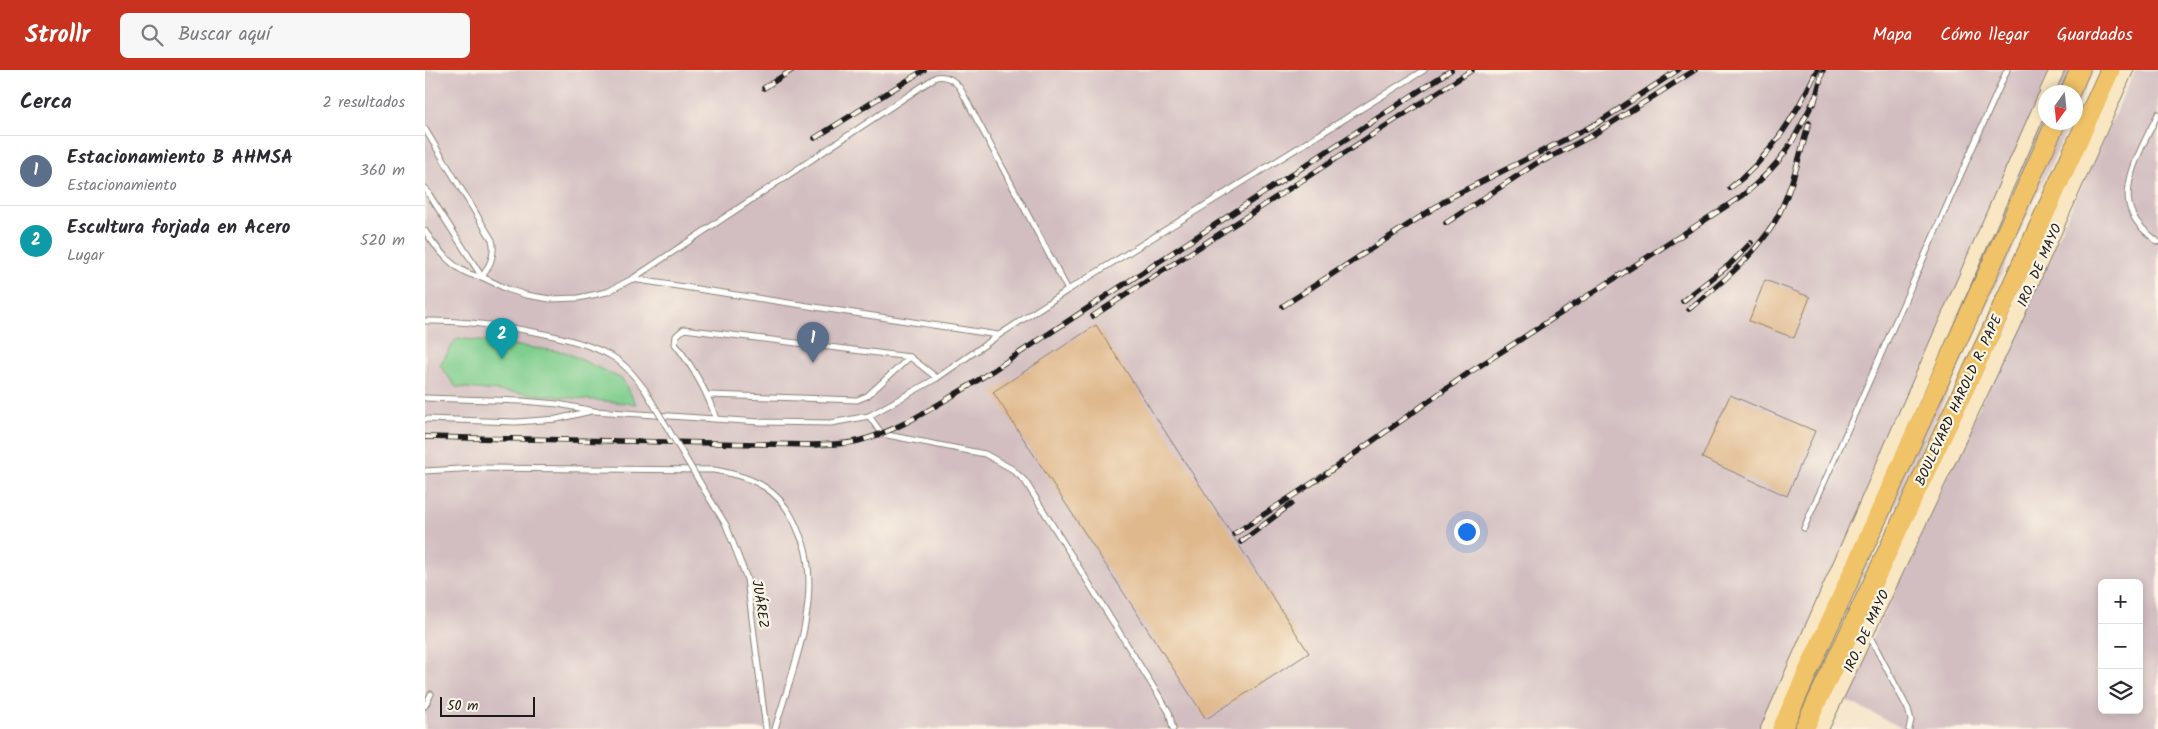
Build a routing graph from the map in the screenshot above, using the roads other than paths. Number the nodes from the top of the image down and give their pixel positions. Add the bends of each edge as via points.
1 (1424, 70) edge
2 (2007, 70) edge
3 (2057, 70) edge
4 (2080, 70) edge
5 (2110, 70) edge
6 (2127, 70) edge
7 (2050, 85) edge
8 (2073, 85) edge
9 (2038, 113) edge
10 (2158, 114) edge
11 (425, 129) edge
12 (2052, 130) edge
13 (425, 188) edge
14 (425, 231) edge
15 (2158, 242) edge
16 (482, 277) junction
17 (632, 279) junction
18 (1069, 290) junction
19 (425, 321) edge
20 (999, 335) junction
21 (910, 357) junction
22 (937, 378) junction
23 (708, 395) junction
24 (425, 398) edge
25 (594, 411) junction
26 (869, 416) junction
27 (425, 419) edge
28 (717, 419) junction
29 (425, 470) edge
30 (1804, 528) dead end
31 (1866, 630) junction
32 (431, 694) dead end
33 (425, 706) edge
34 (765, 729) edge
35 (775, 729) edge
36 (1173, 729) edge
37 (1768, 729) edge
38 (1782, 729) edge
39 (1803, 729) edge
40 (1821, 729) edge
41 (1909, 729) edge

1 - 18 lane
2 - 30 lane
3 - 7 main road
4 - 8 highway
5 - 39 highway, BOULEVARD HAROLD R. PAPE via 1989,336
6 - 31 main road, 1RO. DE MAYO via 2012,326
9 - 37 main road
10 - 15 lane via 2134,162 2129,192 2131,212 2145,232
11 - 16 lane via 492,240 493,257
12 - 38 highway, BOULEVARD HAROLD R. PAPE
13 - 16 lane
14 - 16 lane via 451,262 473,276
16 - 17 lane via 517,292 550,299 607,292
17 - 18 lane via 941,76 955,81 960,88
17 - 20 lane
18 - 20 lane
19 - 34 lane, JUÁREZ, bridge via 489,326 552,336 586,345 614,358 631,372 726,525 747,579
20 - 22 lane
21 - 22 lane
21 - 23 lane via 867,396 857,400
21 - 23 lane via 684,329 676,336 675,344
22 - 26 lane
23 - 28 lane
24 - 25 lane via 522,401
25 - 27 lane via 557,419 523,421
25 - 28 lane
26 - 28 lane via 813,424
26 - 36 lane via 882,434 985,454 1012,469 1025,482 1169,712
29 - 35 lane via 714,470 751,479 765,487 791,512 806,553 809,589 800,645
31 - 40 main road, 1RO. DE MAYO
31 - 41 lane via 1908,709
32 - 33 lane

